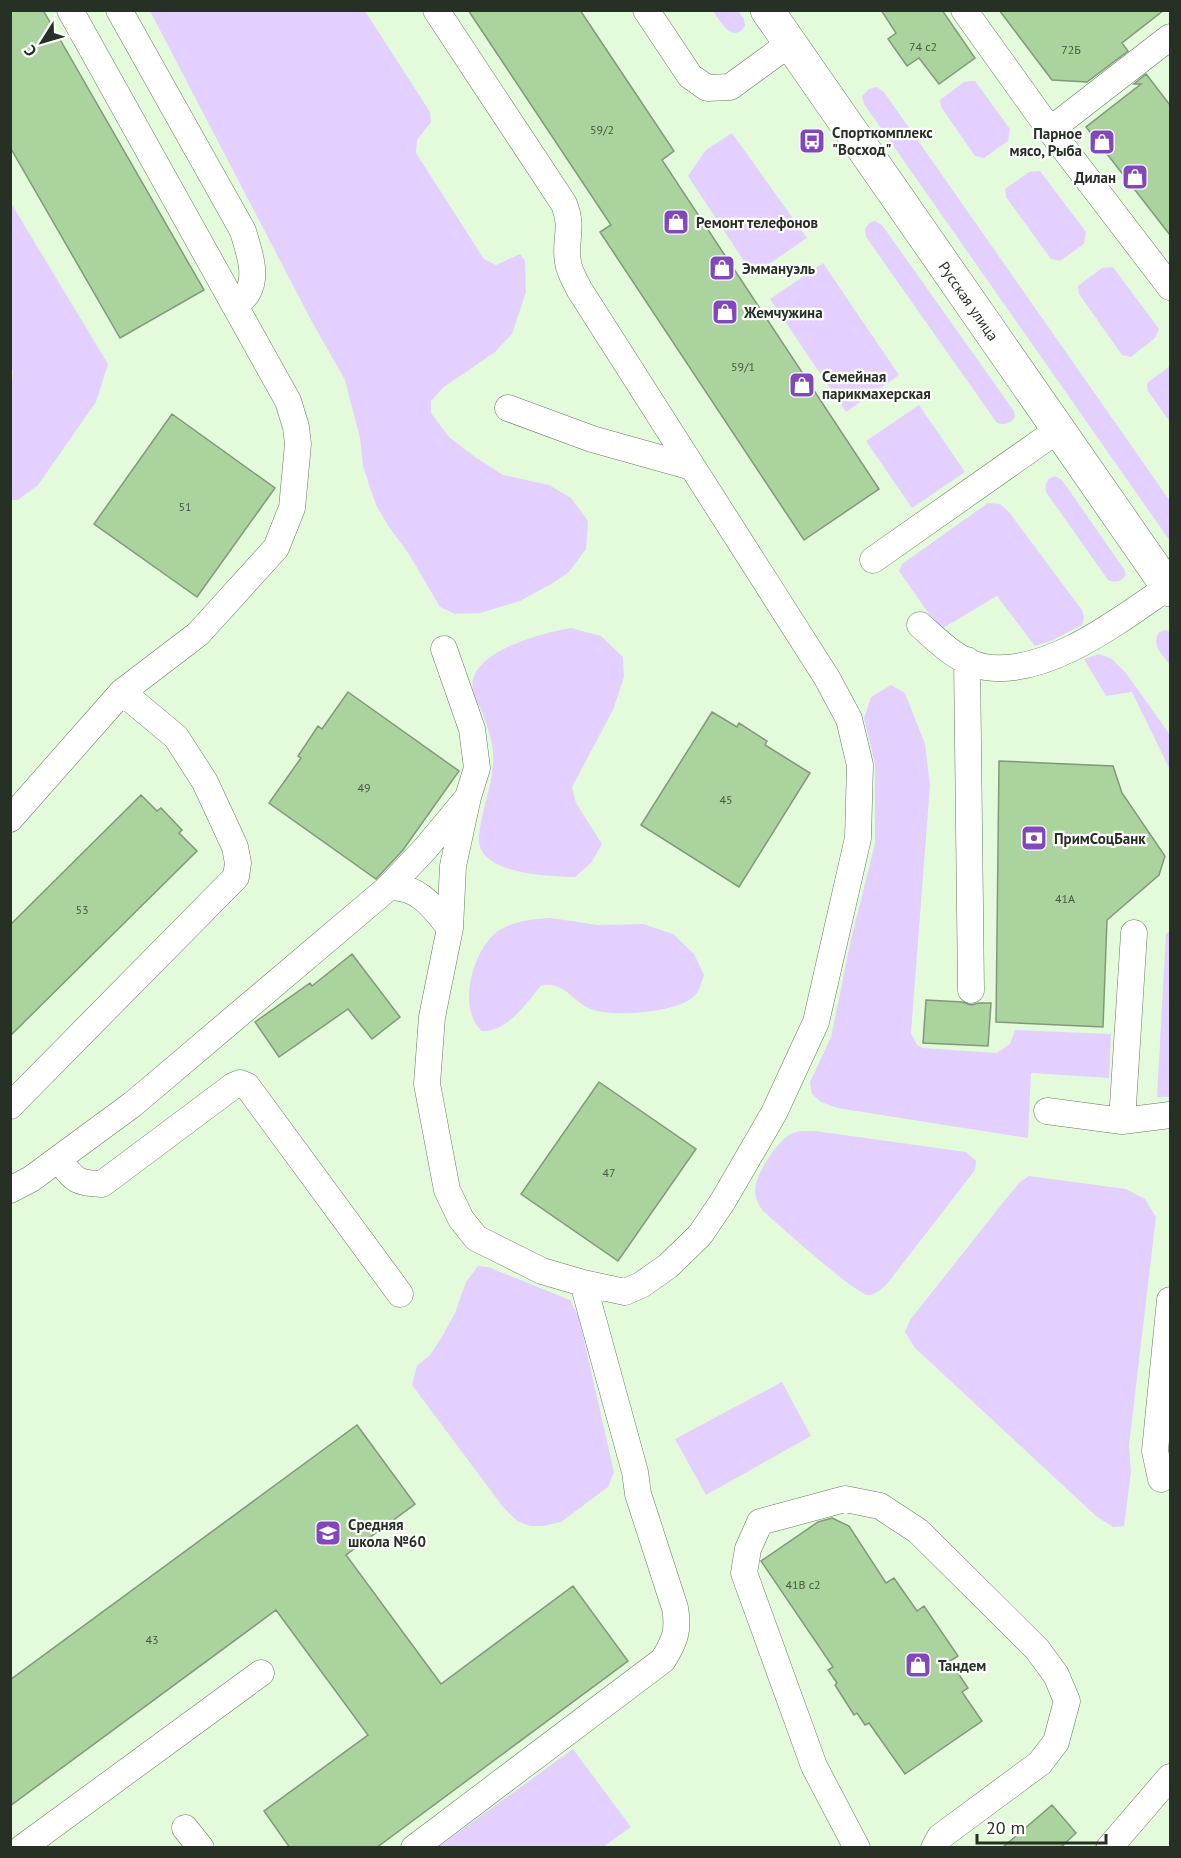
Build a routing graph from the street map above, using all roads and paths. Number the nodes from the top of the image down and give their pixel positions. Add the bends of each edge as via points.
1 (70, 10) edge
2 (119, 10) edge
3 (436, 10) edge
4 (646, 10) edge
5 (766, 10) edge
6 (964, 10) edge
7 (789, 44) junction
8 (1168, 44) edge
9 (1050, 130) junction
10 (1170, 286) edge
11 (235, 306) junction
12 (508, 408) dead end
13 (1059, 429) junction
14 (692, 467) junction
15 (873, 560) dead end
16 (1169, 589) edge
17 (920, 625) dead end
18 (444, 649) dead end
19 (967, 660) junction
20 (122, 692) junction
21 (468, 797) junction
22 (10, 819) edge
23 (388, 888) junction
24 (450, 928) junction
25 (1134, 933) dead end
26 (971, 990) dead end
27 (10, 1106) edge
28 (1047, 1111) dead end
29 (1170, 1115) edge
30 (1122, 1121) junction
31 (58, 1159) junction
32 (10, 1190) edge
33 (583, 1283) junction
34 (400, 1294) dead end
35 (1170, 1300) edge
36 (1161, 1479) dead end
37 (261, 1673) dead end
38 (1170, 1777) edge
39 (22, 1848) edge
40 (414, 1848) edge
41 (857, 1848) edge
42 (934, 1848) edge
43 (1109, 1848) edge

1 - 11 lane
2 - 11 lane via 243,231 251,279 248,293
3 - 14 lane via 564,204 569,217 569,270
4 - 7 lane via 690,76 707,88 730,87
5 - 7 main road, Русская улица
6 - 9 lane
7 - 13 main road, Русская улица
8 - 9 lane
9 - 10 lane
11 - 20 lane via 288,402 296,427 292,508 276,548 198,634
12 - 14 lane via 592,439
13 - 15 lane
13 - 16 main road, Русская улица
14 - 33 lane via 827,678 849,719 860,765 858,838 816,1022 774,1113 723,1201 700,1234 668,1266 641,1285 625,1292
16 - 19 lane via 1057,655 1016,667 984,667
17 - 19 lane via 949,651
18 - 21 lane via 476,747 477,768
19 - 26 lane
20 - 22 lane
20 - 27 lane via 176,737 205,782 235,847 236,877
21 - 23 lane
21 - 24 lane via 453,866
23 - 24 lane via 410,890 424,897
23 - 31 lane via 133,1104
24 - 33 lane via 432,1017 427,1084 447,1190 461,1219 476,1238 542,1271
25 - 30 lane
28 - 30 lane
29 - 30 lane
31 - 32 lane
31 - 34 lane via 81,1183 102,1184 240,1083 247,1086
33 - 40 lane via 638,1494 675,1608 675,1636 663,1660
35 - 36 lane via 1155,1451
37 - 39 lane
38 - 43 lane
41 - 42 lane via 814,1766 744,1573 748,1549 760,1522 844,1499 880,1506 918,1531 1037,1649 1056,1675 1067,1701 1056,1742 1040,1763 940,1838

